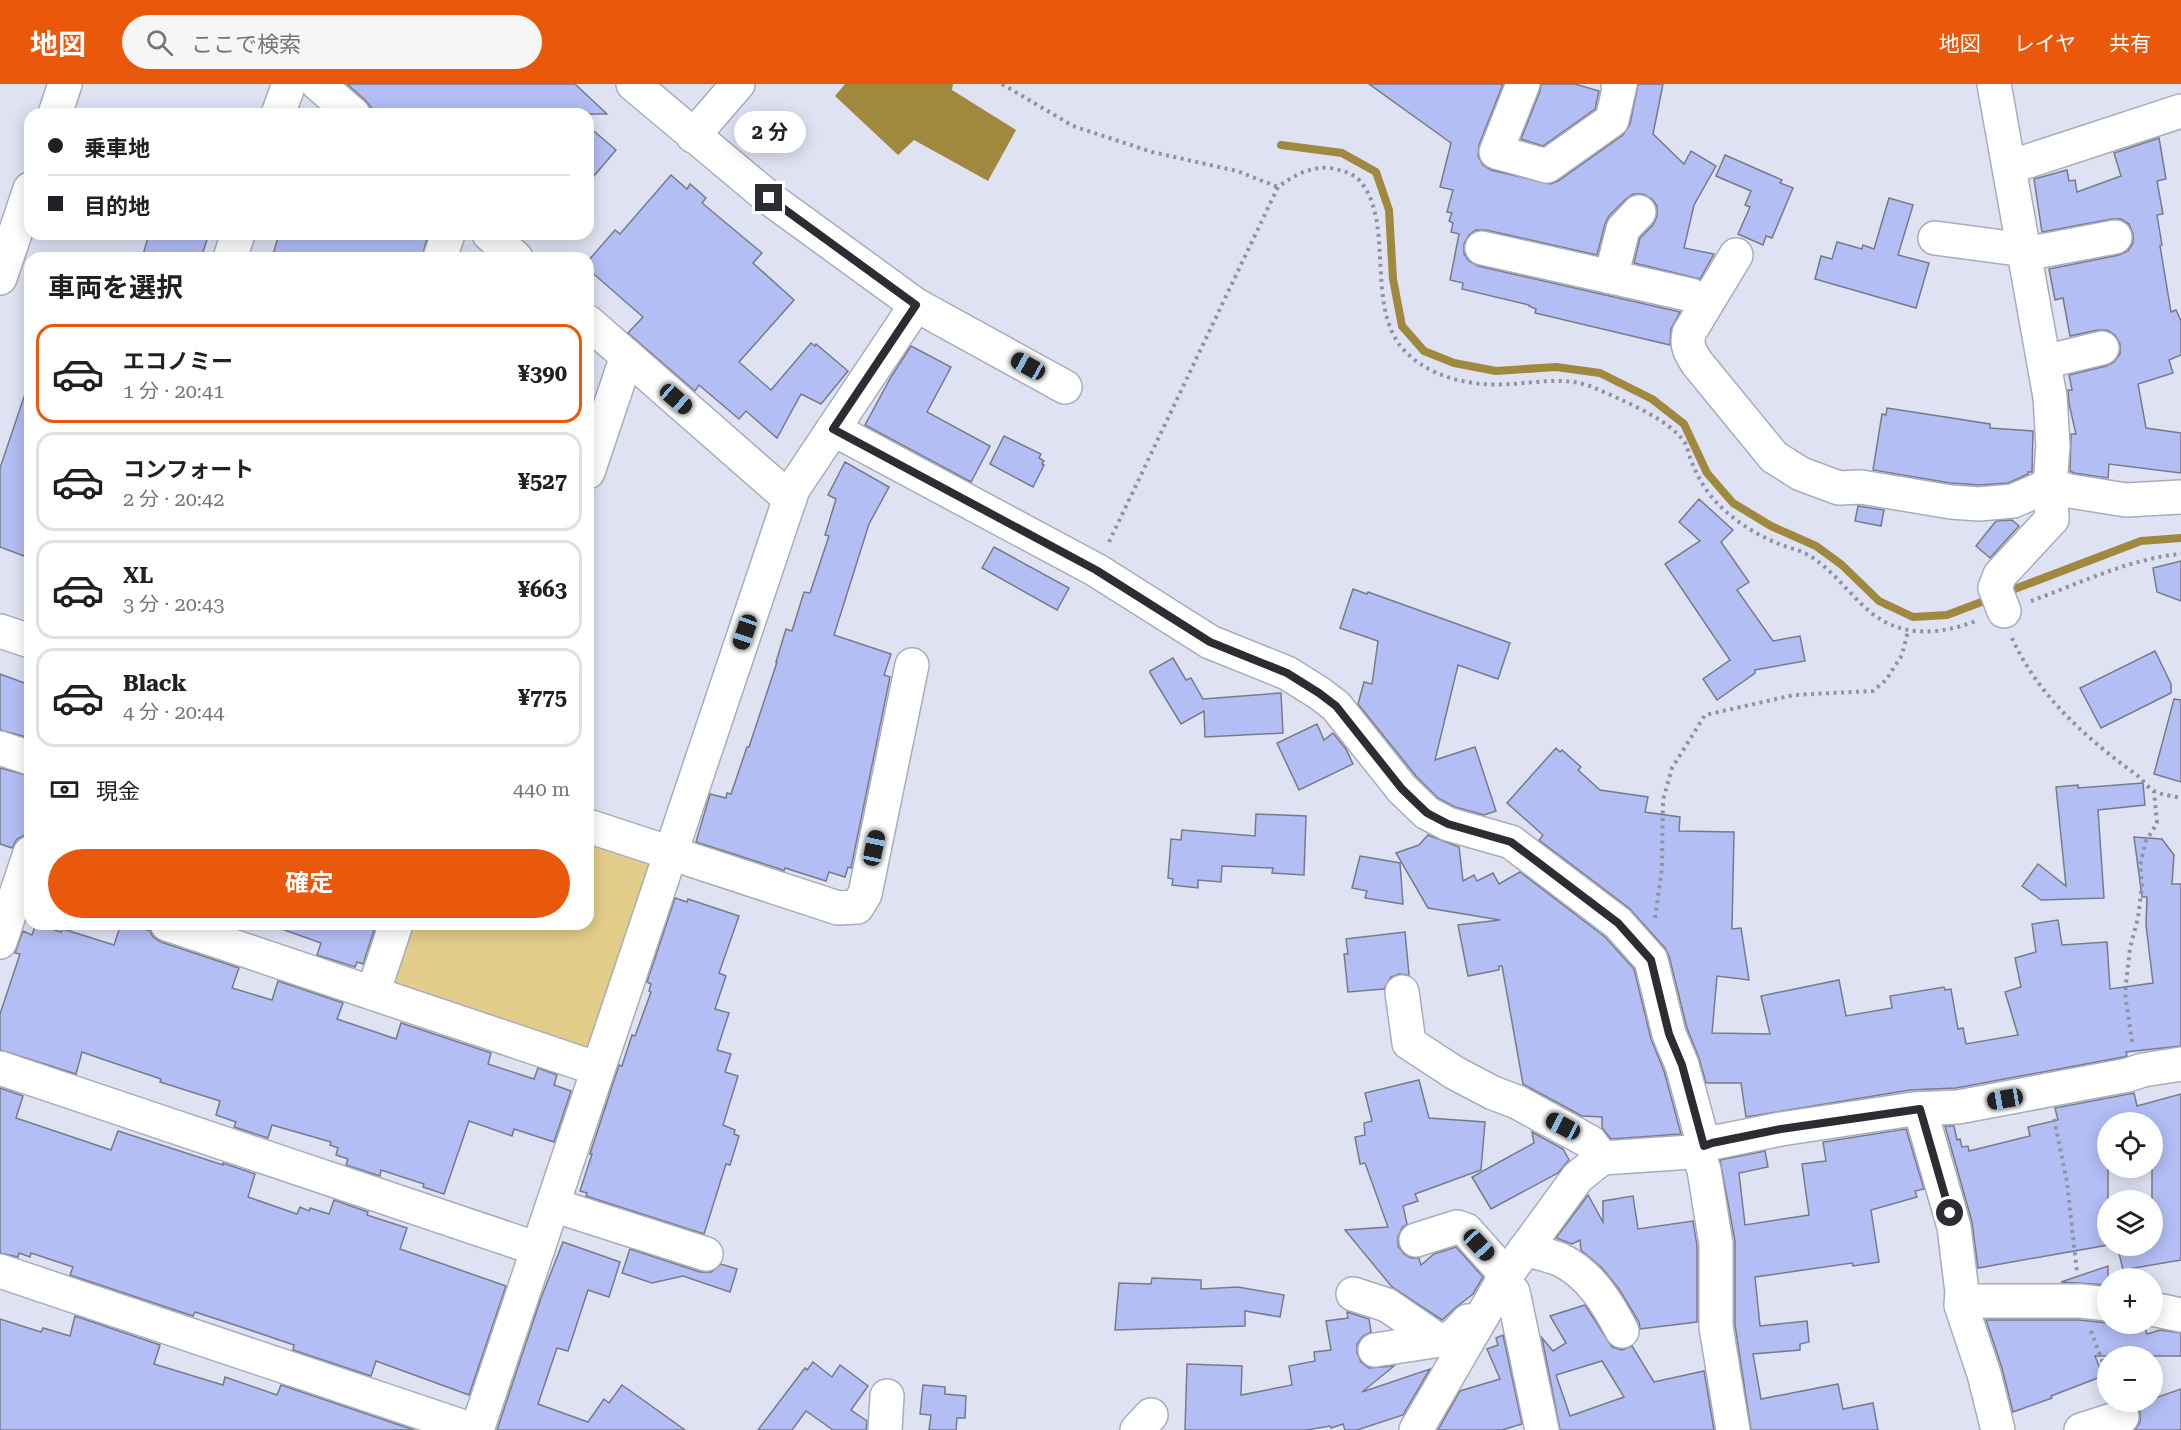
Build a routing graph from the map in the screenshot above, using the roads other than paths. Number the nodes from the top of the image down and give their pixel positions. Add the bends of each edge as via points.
1 (65, 84) edge
2 (289, 84) edge
3 (318, 84) edge
4 (633, 84) edge
5 (738, 84) edge
6 (1523, 84) edge
7 (1618, 84) edge
8 (1994, 84) edge
9 (57, 108) edge
10 (280, 108) edge
11 (345, 108) edge
12 (2181, 111) edge
13 (693, 136) junction
14 (2010, 167) junction
15 (24, 207) edge
16 (1639, 212) dead end
17 (2115, 237) dead end
18 (1935, 238) dead end
19 (496, 240) edge
20 (1482, 248) dead end
21 (509, 252) edge
22 (2025, 252) junction
23 (1736, 255) dead end
24 (1611, 277) junction
25 (0, 278) edge
26 (1706, 304) junction
27 (916, 305) junction
28 (594, 326) edge
29 (2102, 348) dead end
30 (627, 356) junction
31 (2044, 362) junction
32 (1065, 387) dead end
33 (833, 429) junction
34 (594, 454) edge
35 (2050, 486) junction
36 (2181, 497) edge
37 (790, 499) junction
38 (2002, 612) road end
39 (0, 630) edge
40 (24, 639) edge
41 (912, 665) dead end
42 (0, 748) edge
43 (24, 756) edge
44 (594, 828) edge
45 (670, 853) junction
46 (21, 868) edge
47 (185, 930) edge
48 (394, 930) edge
49 (0, 942) edge
50 (1402, 992) dead end
51 (373, 993) junction
52 (2181, 1064) edge
53 (0, 1068) edge
54 (598, 1069) junction
55 (1920, 1109) junction
56 (1700, 1148) junction
57 (1602, 1158) junction
58 (553, 1205) junction
59 (1416, 1240) dead end
60 (538, 1249) junction
61 (706, 1254) dead end
62 (1511, 1269) junction
63 (0, 1271) edge
64 (1353, 1294) dead end
65 (1962, 1301) junction
66 (2094, 1302) edge
67 (2163, 1311) edge
68 (2181, 1315) edge
69 (1477, 1322) junction
70 (1622, 1331) dead end
71 (1438, 1340) junction
72 (1375, 1350) dead end
73 (887, 1396) dead end
74 (2122, 1417) dead end
75 (475, 1430) edge
76 (885, 1430) edge
77 (1416, 1430) edge
78 (1542, 1430) edge
79 (1733, 1430) edge
80 (1998, 1430) edge
81 (2081, 1430) edge

1 - 9 street
2 - 10 street
3 - 11 street
4 - 13 street
5 - 13 street
6 - 7 street via 1496,152 1547,166 1612,120
8 - 14 street
12 - 14 street
13 - 27 street via 769,198
14 - 22 street
15 - 25 street
16 - 24 street via 1623,229
17 - 22 street
18 - 22 street
19 - 21 street
20 - 24 street
22 - 31 street
23 - 26 street
24 - 26 street via 1691,295
26 - 35 street via 1689,333 1689,349 1774,457 1801,474 1839,488 1861,486 1979,504 2013,501
27 - 32 street
27 - 33 street
28 - 30 street
29 - 31 street
30 - 34 street
30 - 37 street
31 - 35 street via 2053,446
33 - 37 street
33 - 56 street via 1096,570 1210,642 1287,673 1319,693 1336,706 1402,789 1427,813 1448,824 1511,842 1618,923 1651,960 1669,1034 1682,1065
35 - 36 street via 2126,500
35 - 38 street via 2052,519 2000,575 1995,588
37 - 45 street
39 - 40 street
41 - 45 street via 865,894 857,907 838,908
42 - 43 street
44 - 45 street
45 - 54 street
46 - 49 street
47 - 51 street
48 - 51 street
50 - 57 street via 1409,1043 1455,1073 1590,1142
51 - 54 street
52 - 55 street via 2048,1092 1958,1107
53 - 60 street
54 - 58 street
55 - 56 street via 1781,1129
55 - 65 street via 1954,1227
56 - 57 street via 1691,1152
56 - 79 street via 1716,1244 1716,1327
57 - 62 street via 1578,1177
58 - 60 street
58 - 61 street
59 - 62 street via 1458,1227
60 - 75 street
62 - 69 street
62 - 70 street via 1561,1260 1587,1278 1608,1303
62 - 78 street
63 - 75 street
64 - 71 street via 1387,1305
65 - 66 street
65 - 80 street
67 - 68 street
69 - 71 street via 1468,1321 1455,1335
69 - 77 street
71 - 72 street
73 - 76 street
74 - 81 street

